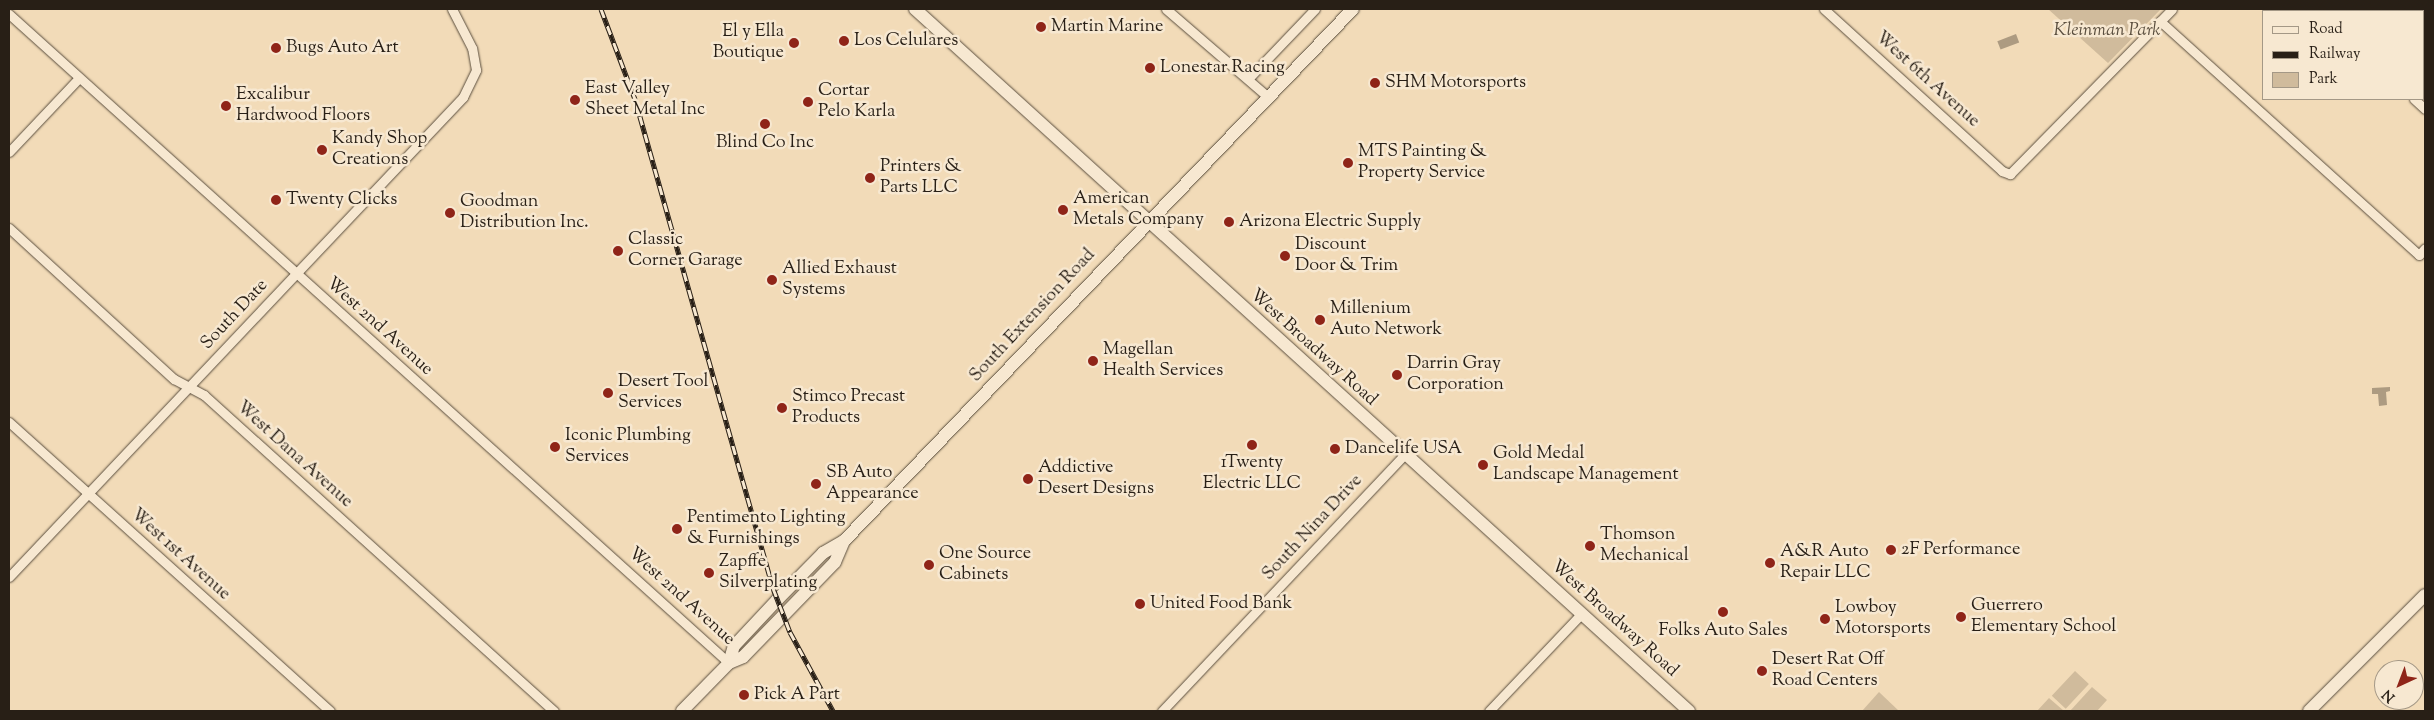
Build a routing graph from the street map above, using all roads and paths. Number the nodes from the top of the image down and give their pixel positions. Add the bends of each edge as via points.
1 (452, 9) edge
2 (915, 9) edge
3 (1166, 9) edge
4 (1315, 9) edge
5 (1353, 9) edge
6 (1824, 9) edge
7 (2172, 9) edge
8 (9, 14) edge
9 (2160, 21) junction
10 (79, 78) junction
11 (1248, 79) junction
12 (1268, 97) junction
13 (2415, 100) edge
14 (2425, 109) edge
15 (9, 152) edge
16 (1147, 221) junction
17 (9, 228) edge
18 (2425, 248) edge
19 (296, 275) junction
20 (190, 386) junction
21 (9, 422) edge
22 (1405, 454) junction
23 (88, 494) junction
24 (9, 577) edge
25 (2425, 595) edge
26 (1582, 614) junction
27 (729, 662) junction
28 (330, 711) edge
29 (554, 711) edge
30 (682, 711) edge
31 (1162, 711) edge
32 (1489, 711) edge
33 (1689, 711) edge
34 (2309, 711) edge

1 - 19 street, South Date via 472,48 476,70 472,83
2 - 16 main road, West Broadway Road
3 - 11 street
4 - 11 street
5 - 12 main road, South Extension Road
6 - 9 street, West 6th Avenue via 2002,171 2010,174
7 - 9 street
8 - 10 street, West 2nd Avenue
9 - 18 street via 2419,255
10 - 15 street
10 - 19 street, West 2nd Avenue
11 - 12 street
12 - 16 main road, South Extension Road
13 - 14 street
16 - 22 main road, West Broadway Road
16 - 27 main road, South Extension Road via 844,541 835,562 743,657
17 - 20 street, West Dana Avenue via 174,379
19 - 20 street, South Date
19 - 27 street, West 2nd Avenue
20 - 23 street, South Date
20 - 29 street, West Dana Avenue via 204,395
21 - 23 street, West 1st Avenue
22 - 26 main road, West Broadway Road
22 - 31 street, South Nina Drive
23 - 24 street, South Date
23 - 28 street, West 1st Avenue
25 - 34 main road
26 - 32 street
26 - 33 main road, West Broadway Road
27 - 30 main road, South Extension Road

